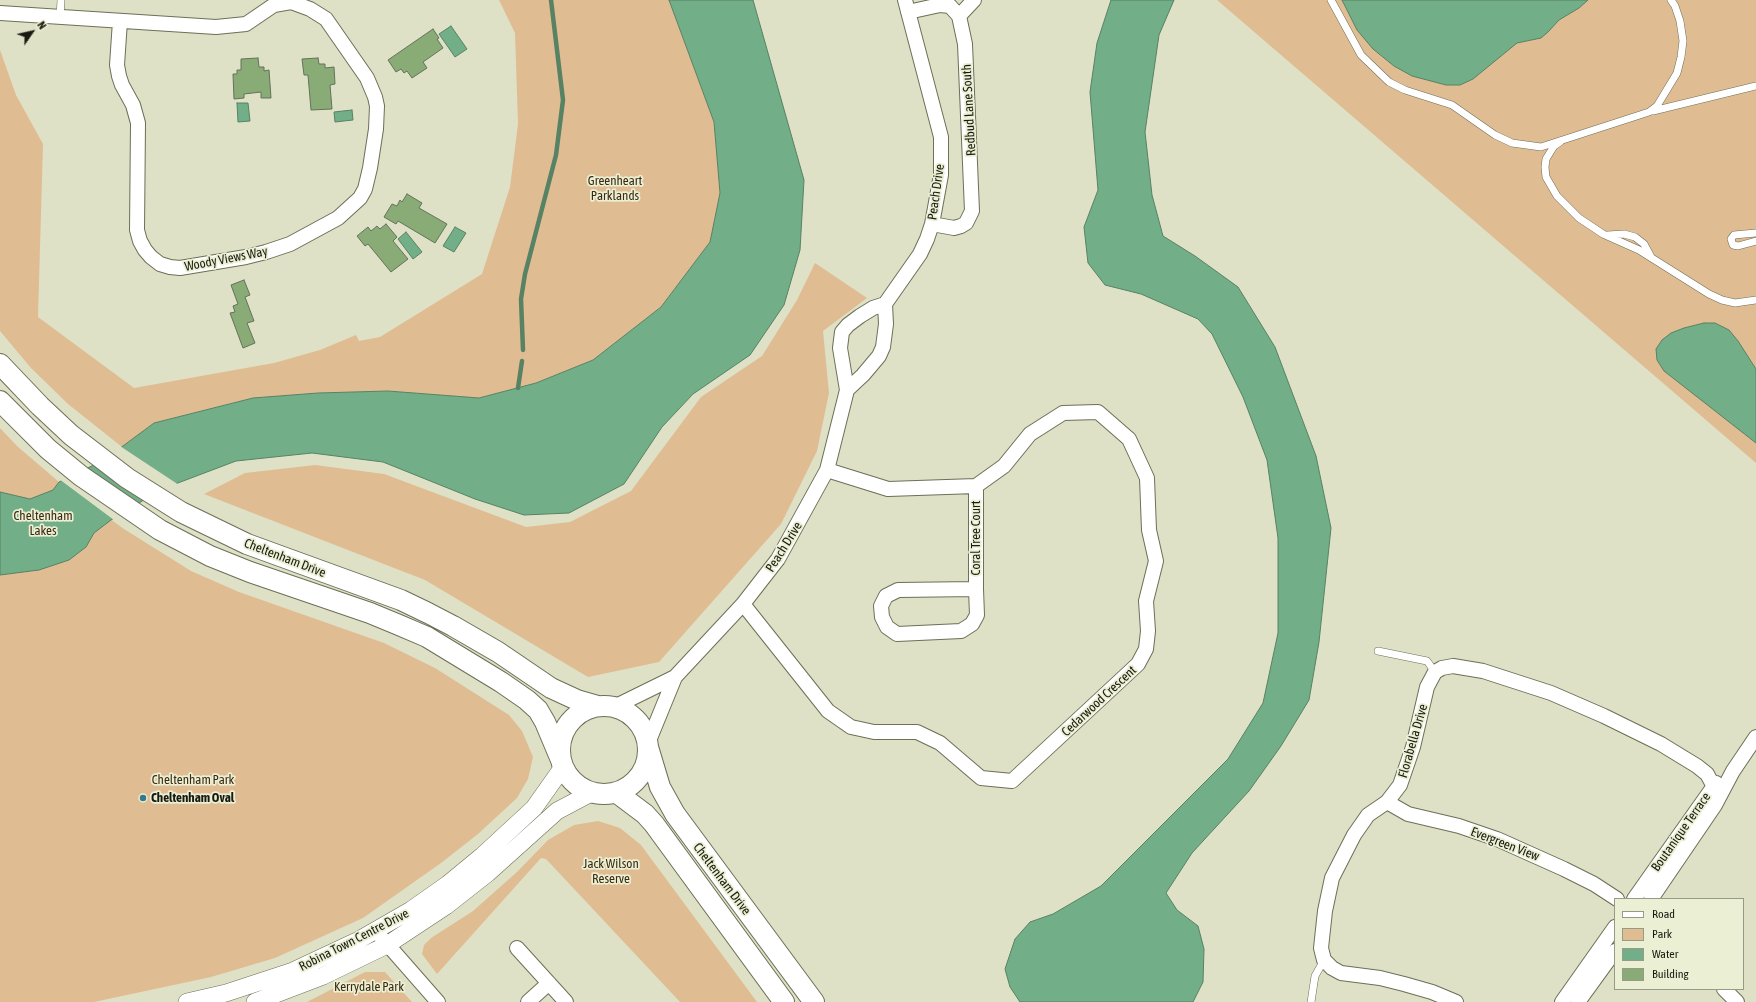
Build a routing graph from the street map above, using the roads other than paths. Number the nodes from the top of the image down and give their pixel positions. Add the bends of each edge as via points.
1 (61, 0) edge
2 (974, 0) edge
3 (1331, 0) edge
4 (1671, 0) edge
5 (907, 6) edge
6 (0, 13) edge
7 (959, 16) junction
8 (60, 17) junction
9 (120, 21) junction
10 (1756, 86) edge
11 (1648, 112) junction
12 (1565, 138) junction
13 (932, 224) junction
14 (1756, 233) edge
15 (1756, 241) edge
16 (1756, 300) edge
17 (885, 304) junction
18 (0, 364) edge
19 (847, 390) junction
20 (0, 401) edge
21 (827, 470) junction
22 (976, 486) junction
23 (976, 589) junction
24 (743, 604) junction
25 (1378, 651) dead end
26 (1436, 671) junction
27 (675, 678) junction
28 (606, 707) junction
29 (1756, 737) edge
30 (648, 745) junction
31 (562, 763) junction
32 (1733, 770) junction
33 (1713, 785) junction
34 (590, 793) junction
35 (617, 793) junction
36 (1387, 802) junction
37 (1715, 805) junction
38 (1615, 898) edge
39 (1635, 898) edge
40 (1652, 898) edge
41 (1614, 928) edge
42 (376, 931) junction
43 (387, 945) junction
44 (517, 948) dead end
45 (1614, 952) edge
46 (1324, 960) junction
47 (549, 983) junction
48 (1725, 990) edge
49 (187, 1002) edge
50 (255, 1002) edge
51 (438, 1002) edge
52 (528, 1002) edge
53 (566, 1002) edge
54 (784, 1002) edge
55 (814, 1002) edge
56 (1310, 1002) edge
57 (1456, 1002) edge
58 (1562, 1002) edge
59 (1578, 1002) edge
60 (1737, 1002) edge

1 - 8 lane
2 - 7 street
3 - 12 lane via 1362,56 1389,82 1405,90 1452,105 1495,135 1512,143 1541,147
4 - 11 lane via 1680,21 1681,57 1677,73 1663,98
5 - 7 street via 945,5 953,8
5 - 13 street, Peach Drive via 941,137 941,175
6 - 8 street, Woody Views Way
7 - 13 street, Redbud Lane South via 966,63 972,211 966,223 961,226 954,228
8 - 9 street, Woody Views Way
9 - 9 street, Woody Views Way via 117,59 119,76 138,123 137,230 142,246 151,257 165,265 180,268 266,252 290,244 332,222 360,198 368,179 376,129 375,97 367,78 326,19 310,9 291,2 274,5 246,24 216,27
10 - 11 lane
11 - 12 lane
12 - 16 lane via 1554,146 1546,159 1545,167 1550,185 1579,218 1722,300 1735,303
13 - 17 street, Peach Drive via 920,254
14 - 15 lane via 1734,235 1731,239 1733,245 1738,246
17 - 19 street via 886,324 881,352
17 - 19 street, Peach Drive via 860,316 842,332 840,348
18 - 28 main road, Cheltenham Drive via 71,435 127,478 181,512 247,544 428,613 498,652 551,688 577,700
19 - 21 street, Peach Drive
20 - 31 main road, Cheltenham Drive via 48,449 96,487 160,530 210,556 370,613 426,637 507,685 538,710
21 - 22 street via 888,489
21 - 24 street, Peach Drive via 778,560
22 - 23 street, Coral Tree Court
22 - 24 street, Cedarwood Crescent via 1004,466 1030,434 1063,413 1098,412 1129,440 1147,478 1149,530 1156,561 1146,601 1146,649 1138,664 1012,782 982,778 940,743 917,732 874,732 851,727 828,711
23 - 23 street, Coral Tree Court via 977,615 972,624 962,631 897,634 887,627 882,617 881,606 886,596 898,590
24 - 27 street, Peach Drive
25 - 26 lane via 1427,661
26 - 33 street via 1447,666 1483,671 1551,693 1661,744 1697,766 1707,774
26 - 36 street, Florabella Drive via 1427,687 1413,747 1400,785
27 - 28 street, Peach Drive
27 - 30 street, Peach Drive
28 - 30 main road via 625,711 634,718 644,732
28 - 31 main road via 581,712 568,724 561,741
29 - 32 street, Boutanique Terrace
30 - 35 main road via 648,760 643,772 629,787
30 - 55 main road, Cheltenham Drive via 660,787 675,814
31 - 34 main road via 572,781
31 - 42 street, Robina Town Centre Drive via 534,808 482,856 448,884
32 - 33 street, Boutanique Terrace
32 - 37 street, Boutanique Terrace
33 - 37 street
33 - 39 street, Boutanique Terrace
34 - 35 main road
34 - 43 street, Robina Town Centre Drive via 557,811 458,897
35 - 54 main road, Cheltenham Drive via 654,824
36 - 38 street, Evergreen View via 1408,814 1459,826 1497,839 1570,872
36 - 46 street, Florabella Drive via 1368,815 1332,878 1321,948
37 - 40 street, Boutanique Terrace
41 - 58 street
42 - 43 street
42 - 49 street, Robina Town Centre Drive via 293,971 226,993
43 - 50 street, Robina Town Centre Drive via 323,976
43 - 51 street
44 - 47 street
45 - 59 street
46 - 56 lane via 1315,976
46 - 57 street via 1341,972 1404,984
47 - 52 street
47 - 53 street
48 - 60 street

